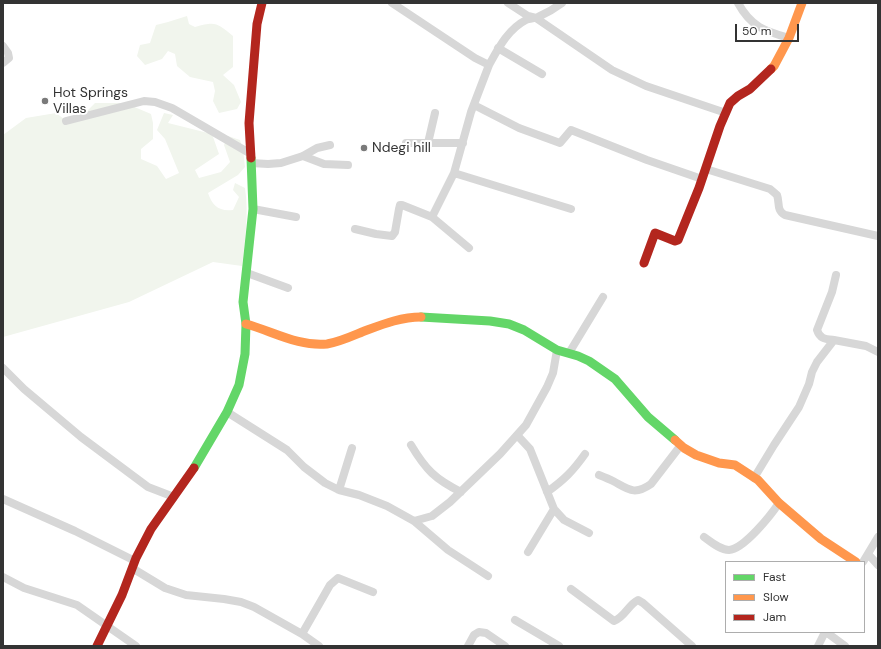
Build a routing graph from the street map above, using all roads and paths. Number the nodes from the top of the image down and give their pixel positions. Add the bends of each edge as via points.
1 (262, 3) edge
2 (392, 3) edge
3 (508, 3) edge
4 (562, 3) edge
5 (738, 3) edge
6 (802, 3) edge
7 (536, 18) junction
8 (789, 38) junction
9 (3, 46) edge
10 (498, 48) junction
11 (3, 64) edge
12 (489, 65) junction
13 (542, 74) dead end
14 (474, 105) junction
15 (436, 113) dead end
16 (726, 113) junction
17 (66, 121) dead end
18 (406, 143) dead end
19 (428, 143) junction
20 (463, 143) junction
21 (330, 145) dead end
22 (303, 156) junction
23 (251, 159) junction
24 (348, 165) dead end
25 (706, 169) junction
26 (454, 173) junction
27 (702, 179) junction
28 (253, 208) junction
29 (571, 209) dead end
30 (296, 217) dead end
31 (432, 217) junction
32 (355, 229) dead end
33 (878, 236) edge
34 (469, 248) dead end
35 (644, 263) dead end
36 (247, 273) junction
37 (836, 275) dead end
38 (288, 288) dead end
39 (603, 296) dead end
40 (246, 324) junction
41 (834, 340) junction
42 (557, 350) junction
43 (878, 352) edge
44 (569, 353) junction
45 (3, 368) edge
46 (227, 412) junction
47 (517, 435) junction
48 (411, 445) dead end
49 (681, 445) junction
50 (352, 448) dead end
51 (585, 454) dead end
52 (599, 475) dead end
53 (754, 478) junction
54 (339, 490) junction
55 (461, 492) junction
56 (547, 492) junction
57 (174, 497) junction
58 (3, 499) edge
59 (779, 503) junction
60 (554, 509) junction
61 (414, 521) junction
62 (589, 533) dead end
63 (704, 537) dead end
64 (878, 537) edge
65 (528, 552) dead end
66 (868, 554) junction
67 (854, 561) edge
68 (864, 561) edge
69 (134, 565) junction
70 (878, 565) edge
71 (488, 576) dead end
72 (3, 577) edge
73 (571, 589) dead end
74 (373, 592) dead end
75 (515, 620) dead end
76 (107, 627) junction
77 (824, 633) edge
78 (826, 633) edge
79 (302, 634) junction
80 (97, 646) edge
81 (136, 646) edge
82 (319, 646) edge
83 (468, 646) edge
84 (505, 646) edge
85 (559, 646) edge
86 (692, 646) edge
87 (818, 646) edge
88 (845, 646) edge

1 - 23 street via 252,70 249,123
2 - 12 street
3 - 7 street via 528,16
4 - 7 street
5 - 8 street via 745,15 756,25
6 - 8 street
7 - 10 street via 527,19 516,27
7 - 16 street via 612,70 646,86
8 - 16 street via 774,66 734,100
9 - 11 street via 9,58
10 - 12 street
10 - 13 street
12 - 14 street
14 - 20 street
14 - 27 street via 519,128 560,143 571,130
15 - 19 street
16 - 25 street
17 - 23 street via 144,101 155,102 172,108
18 - 19 street
19 - 20 street
20 - 26 street
21 - 22 street via 317,148
22 - 23 street via 268,164
22 - 24 street via 324,164
23 - 28 street
25 - 27 street
25 - 33 street via 770,190 777,195 780,212 785,215
26 - 29 street
26 - 31 street
27 - 35 street via 678,240 655,233
28 - 30 street
28 - 36 street
31 - 32 street via 400,205 392,236
31 - 34 street
36 - 38 street
36 - 40 street via 244,302
37 - 41 street via 817,330 823,339
39 - 44 street
40 - 42 street via 296,341 326,344 407,317 490,321 524,330
40 - 46 street via 245,354 239,385
41 - 43 street via 866,346
41 - 53 street via 817,362 799,407
42 - 44 street
42 - 47 street via 553,373 547,387 526,425
44 - 49 street via 589,362 615,379 648,418
45 - 57 street via 81,437 148,487
46 - 54 street via 287,450 304,467
46 - 57 street via 201,458
47 - 55 street
47 - 56 street via 530,449
48 - 55 street via 429,472
49 - 52 street via 651,484 644,489 627,489
49 - 53 street via 696,455 734,466
50 - 54 street
51 - 56 street via 564,481
53 - 59 street
54 - 61 street via 387,506
55 - 61 street via 432,516
56 - 60 street
57 - 69 street via 151,529
58 - 69 street via 75,531
59 - 63 street via 756,532 731,550
59 - 67 street via 821,539
60 - 62 street via 564,520
60 - 65 street
61 - 71 street via 448,550
64 - 66 street
66 - 68 street
66 - 70 street
69 - 76 street
69 - 79 street via 165,588 186,595 241,602
72 - 76 street via 24,588 77,605
73 - 86 street via 614,621 620,619 638,600
74 - 79 street via 338,578 330,586
75 - 85 street
76 - 80 street
76 - 81 street
77 - 87 street
78 - 88 street
79 - 82 street
83 - 84 street via 474,635 479,632 486,633

